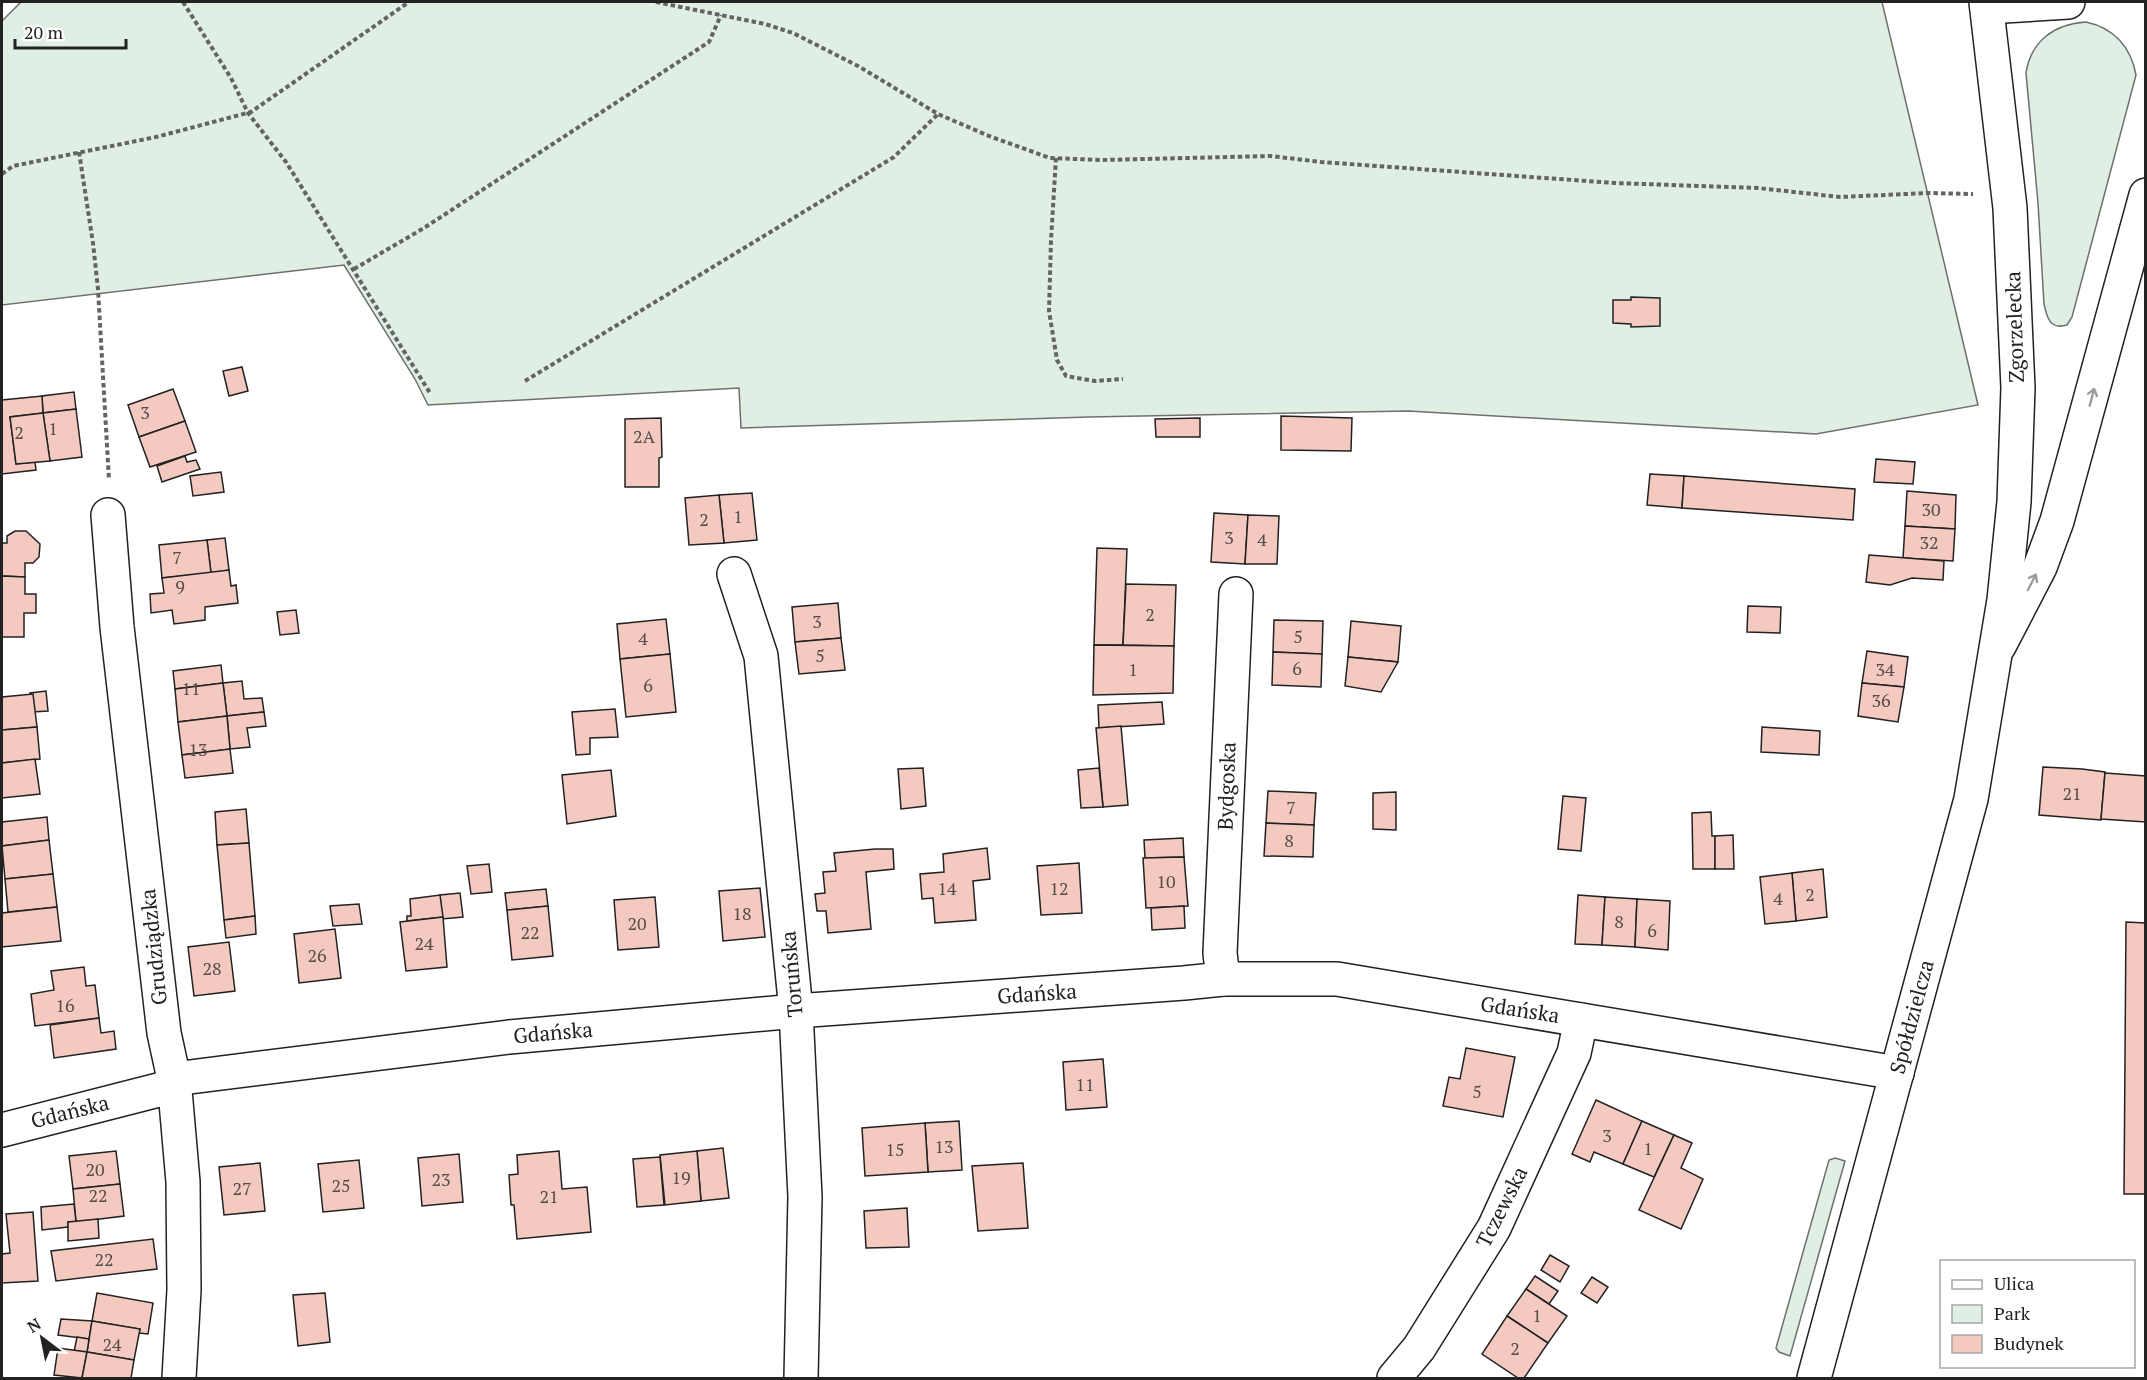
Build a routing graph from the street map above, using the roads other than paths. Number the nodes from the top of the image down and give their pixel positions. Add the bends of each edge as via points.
1 (2068, 2) edge
2 (1986, 4) edge
3 (2145, 195) edge
4 (108, 515) road end
5 (734, 574) dead end
6 (1236, 594) dead end
7 (1996, 653) junction
8 (1223, 979) junction
9 (796, 1011) junction
10 (1581, 1020) junction
11 (1897, 1073) junction
12 (174, 1083) junction
13 (2, 1130) edge
14 (179, 1378) edge
15 (801, 1378) edge
16 (1394, 1378) edge
17 (1814, 1378) edge

1 - 2 street
2 - 7 street, Zgorzelecka via 2009,201 2018,388 2016,460
7 -> 3 street via 2040,567 2057,521
4 - 12 street, Grudziądzka via 117,627 163,1021
5 - 9 street, Toruńska via 761,656
6 - 8 street, Bydgoska via 1220,953
7 - 11 street, Spółdzielcza via 1971,799
8 - 9 street, Gdańska
8 - 10 street, Gdańska via 1337,980
9 - 12 street, Gdańska via 509,1037
9 - 15 street, Toruńska via 805,1197
10 - 11 street, Gdańska
10 - 16 street, Tczewska via 1574,1053 1494,1228 1419,1348
11 - 17 street, Spółdzielcza
12 - 13 street, Gdańska
12 - 14 street, Grudziądzka via 183,1182 184,1290

